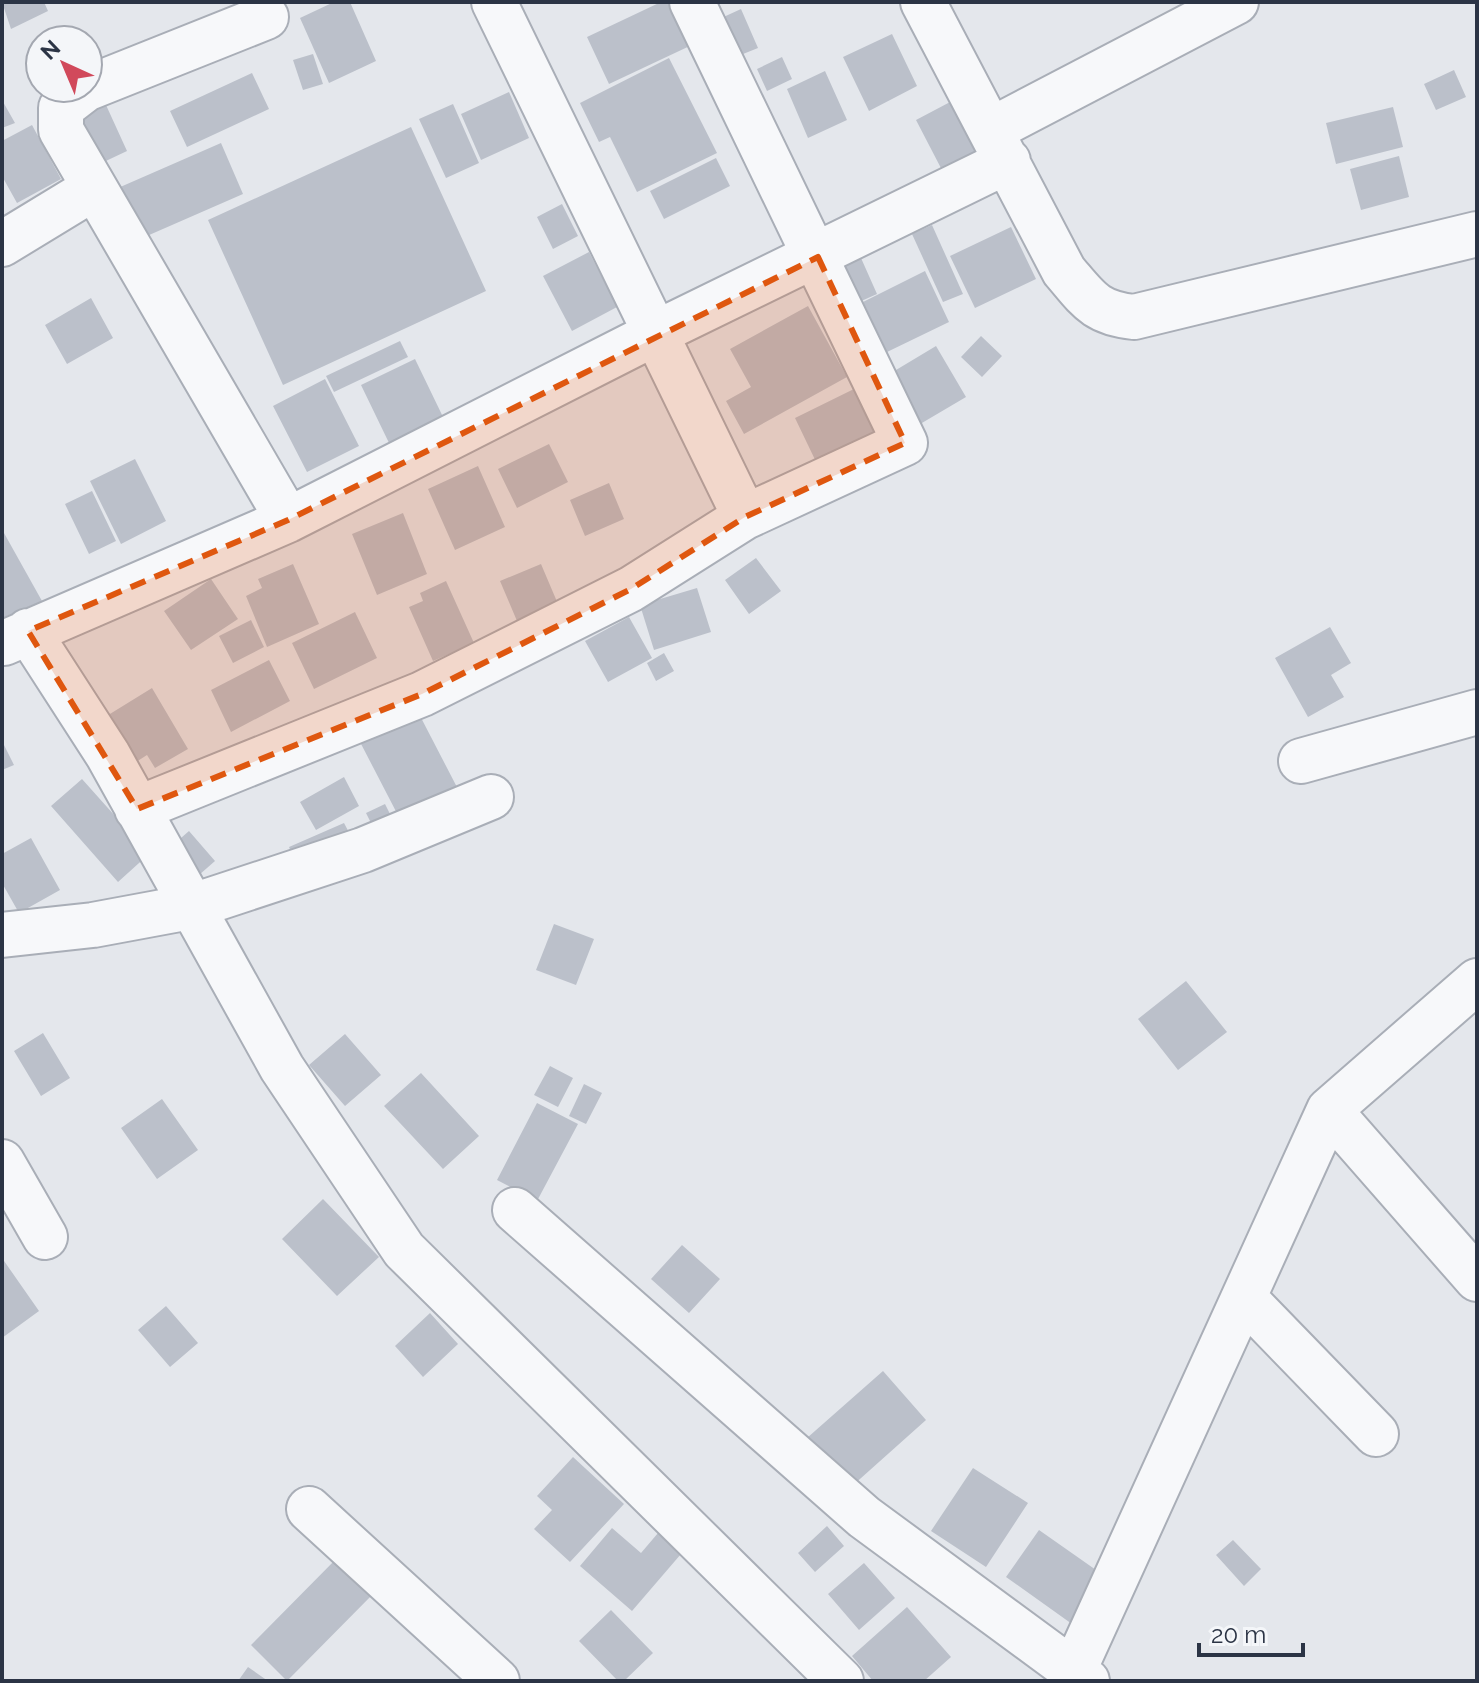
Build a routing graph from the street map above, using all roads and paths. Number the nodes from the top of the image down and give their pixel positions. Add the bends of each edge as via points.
1 (494, 2) edge
2 (692, 2) edge
3 (923, 2) edge
4 (1236, 2) edge
5 (266, 17) dead end
6 (104, 82) edge
7 (66, 104) edge
8 (999, 146) junction
9 (94, 188) junction
10 (1477, 234) edge
11 (2, 244) edge
12 (818, 257) junction
13 (654, 334) junction
14 (745, 517) junction
15 (288, 520) junction
16 (15, 638) edge
17 (1477, 712) edge
18 (1301, 761) dead end
19 (491, 797) dead end
20 (137, 809) junction
21 (190, 907) junction
22 (2, 935) edge
23 (1477, 981) edge
24 (1329, 1110) junction
25 (2, 1162) edge
26 (515, 1210) dead end
27 (45, 1237) dead end
28 (1477, 1279) edge
29 (1244, 1298) junction
30 (1376, 1434) dead end
31 (309, 1509) dead end
32 (1076, 1678) edge
33 (497, 1681) edge
34 (841, 1681) edge

1 - 13 street
2 - 12 street
3 - 8 street
4 - 8 street
5 - 6 street
7 - 9 street via 61,108 61,130
8 - 10 street via 1064,271 1108,314 1134,317
8 - 12 street
9 - 11 street
9 - 15 street
12 - 13 street
12 - 14 street via 905,443
13 - 14 street
13 - 15 street
14 - 20 street via 631,589 422,694
15 - 16 street
16 - 20 street via 108,755
17 - 18 street
19 - 21 street via 363,850
20 - 21 street
21 - 22 street
21 - 34 street via 282,1068 404,1250
23 - 24 street
24 - 28 street
24 - 29 street
25 - 27 street
26 - 32 street via 864,1517
29 - 30 street
29 - 32 street
31 - 33 street

